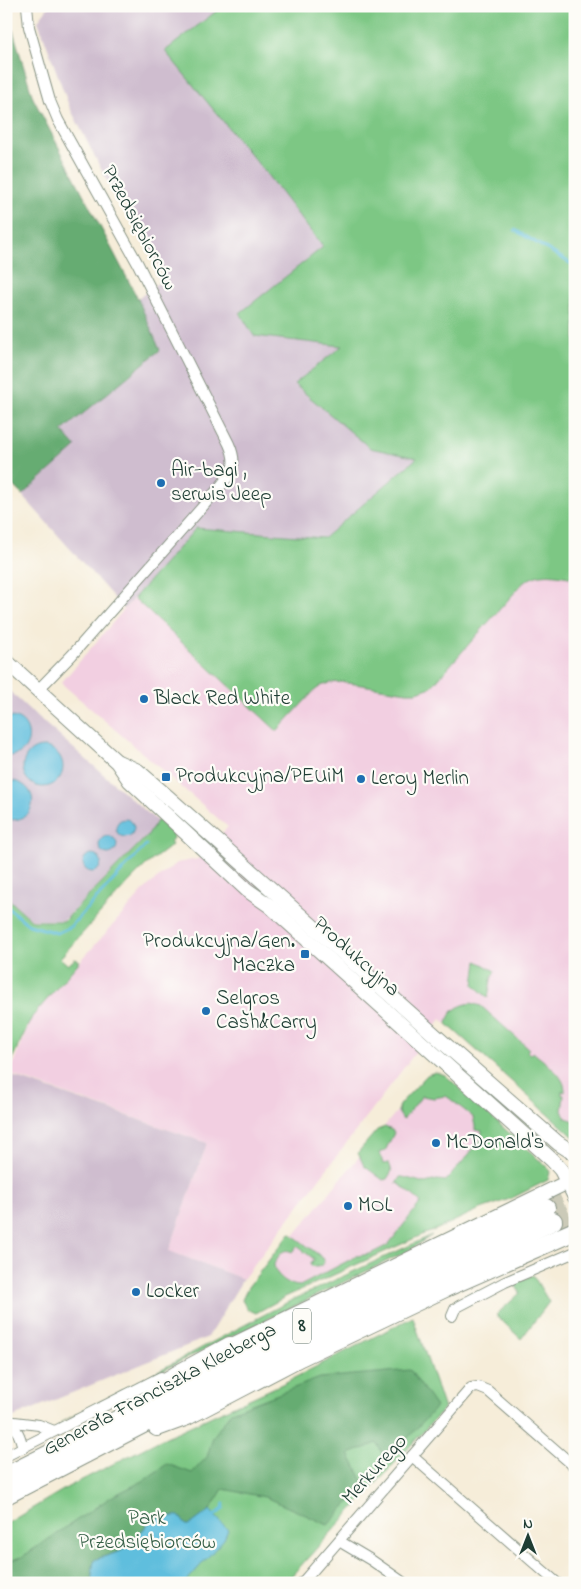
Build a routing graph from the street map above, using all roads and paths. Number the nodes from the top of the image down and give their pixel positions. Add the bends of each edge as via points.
1 (27, 6) edge
2 (6, 661) edge
3 (38, 690) junction
4 (117, 762) junction
5 (202, 828) junction
6 (191, 838) junction
7 (575, 1154) edge
8 (571, 1181) edge
9 (575, 1197) edge
10 (575, 1231) edge
11 (575, 1252) edge
12 (452, 1316) dead end
13 (230, 1346) junction
14 (6, 1421) edge
15 (54, 1431) junction
16 (23, 1448) junction
17 (60, 1448) junction
18 (99, 1448) junction
19 (6, 1456) edge
20 (412, 1456) junction
21 (575, 1467) edge
22 (6, 1476) edge
23 (6, 1495) edge
24 (339, 1541) junction
25 (302, 1583) edge
26 (404, 1583) edge
27 (557, 1583) edge

1 - 3 street, Przedsiębiorców via 50,101 58,120 138,264 229,444 234,462 232,472 219,488
2 - 3 street, Produkcyjna
3 - 4 street, Produkcyjna
4 - 5 street, Produkcyjna via 138,771
4 - 6 street, Produkcyjna via 130,781
5 - 6 street
5 - 7 street, Produkcyjna via 454,1053
6 - 8 street, Produkcyjna via 552,1160
8 - 9 street, Produkcyjna
8 - 13 street
10 - 18 highway via 300,1357 187,1416
11 - 12 street via 505,1282 455,1309
13 - 15 street via 148,1382
13 - 17 highway
14 - 15 street via 39,1425
14 - 16 street via 20,1434
15 - 16 street
16 - 19 street
17 - 18 highway, Generała Franciszka Kleeberga / 8 via 283,1336 550,1215
17 - 22 highway, Generała Franciszka Kleeberga / 8
18 - 23 highway, Generała Franciszka Kleeberga / 8
20 - 21 street, Merkurego via 470,1388 478,1386 488,1391
20 - 24 street, Merkurego
20 - 27 street
24 - 25 street, Merkurego
24 - 26 street

